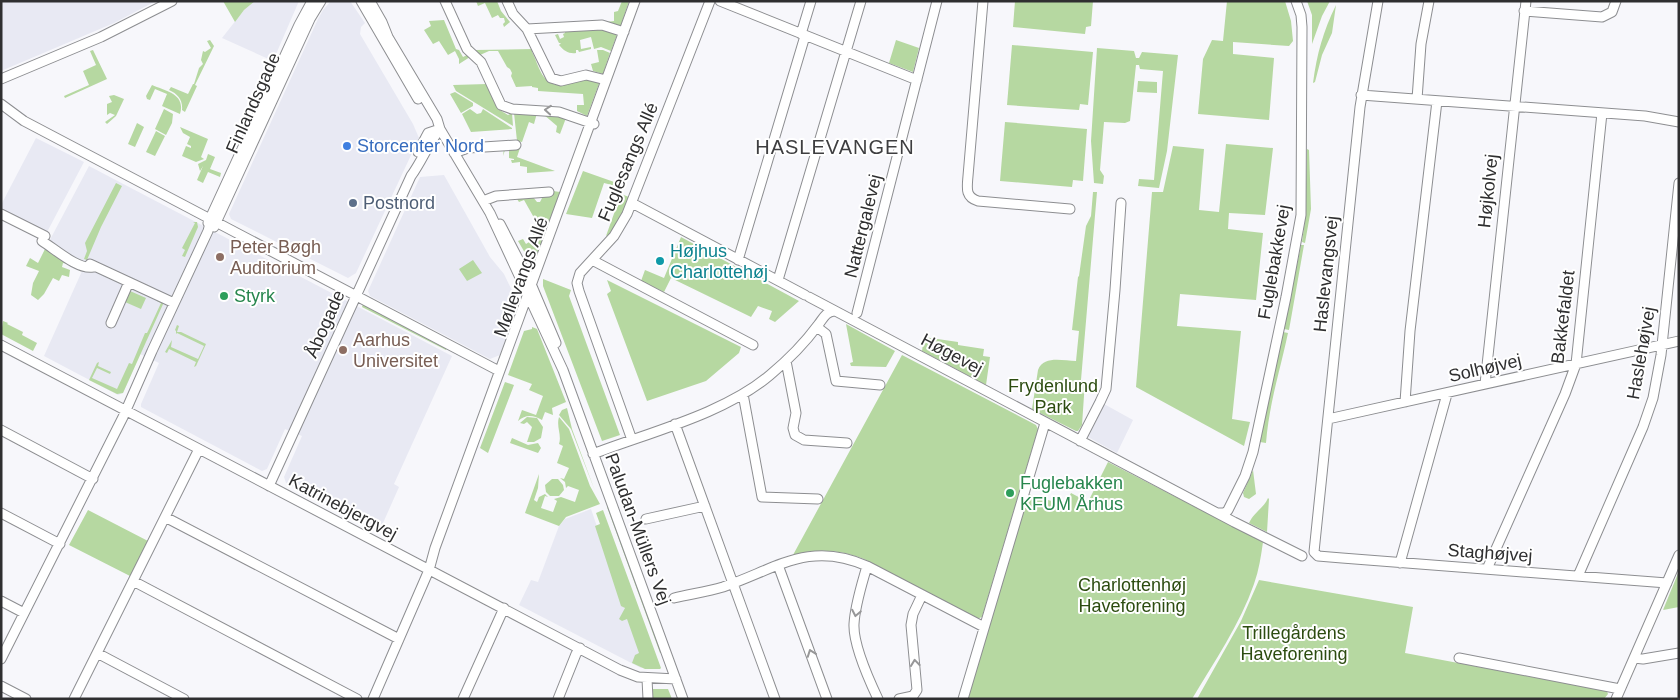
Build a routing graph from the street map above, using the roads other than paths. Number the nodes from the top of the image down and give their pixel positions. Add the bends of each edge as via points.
1 (172, 1) edge
2 (312, 1) edge
3 (321, 1) edge
4 (361, 1) edge
5 (370, 1) edge
6 (445, 1) edge
7 (507, 1) edge
8 (634, 1) edge
9 (639, 1) edge
10 (710, 1) edge
11 (720, 1) edge
12 (811, 1) edge
13 (861, 1) edge
14 (937, 1) edge
15 (983, 1) edge
16 (1296, 1) edge
17 (1378, 1) edge
18 (1429, 1) edge
19 (1616, 1) edge
20 (1525, 6) edge
21 (527, 29) junction
22 (624, 32) junction
23 (803, 35) junction
24 (845, 53) junction
25 (1, 79) edge
26 (606, 80) junction
27 (917, 80) junction
28 (1361, 94) junction
29 (1417, 99) junction
30 (1437, 101) junction
31 (1, 104) edge
32 (1514, 106) junction
33 (1602, 113) junction
34 (1679, 122) edge
35 (592, 124) junction
36 (440, 129) junction
37 (516, 146) dead end
38 (454, 153) junction
39 (1679, 183) edge
40 (549, 192) dead end
41 (483, 201) junction
42 (632, 203) junction
43 (1121, 203) dead end
44 (1070, 209) dead end
45 (1, 214) edge
46 (213, 220) junction
47 (592, 260) junction
48 (738, 260) junction
49 (778, 280) junction
50 (129, 282) junction
51 (531, 292) junction
52 (356, 296) junction
53 (174, 303) junction
54 (834, 311) junction
55 (857, 313) dead end
56 (111, 323) dead end
57 (817, 327) junction
58 (1679, 342) edge
59 (1, 345) edge
60 (752, 345) dead end
61 (1662, 345) junction
62 (786, 361) junction
63 (1576, 364) junction
64 (499, 371) junction
65 (1485, 384) junction
66 (880, 385) dead end
67 (743, 394) junction
68 (1447, 394) junction
69 (1406, 402) junction
70 (126, 410) junction
71 (1328, 419) junction
72 (1045, 423) junction
73 (675, 424) junction
74 (1, 430) edge
75 (632, 440) junction
76 (1080, 441) junction
77 (847, 443) dead end
78 (200, 449) junction
79 (593, 454) junction
80 (93, 479) junction
81 (269, 486) junction
82 (818, 499) dead end
83 (705, 506) junction
84 (1, 513) edge
85 (1218, 513) junction
86 (166, 517) junction
87 (646, 519) dead end
88 (60, 544) junction
89 (1313, 550) joint
90 (1679, 555) edge
91 (1302, 556) dead end
92 (1400, 562) junction
93 (778, 565) junction
94 (430, 566) junction
95 (867, 566) junction
96 (1487, 569) junction
97 (1578, 576) junction
98 (133, 581) junction
99 (732, 583) junction
100 (1667, 583) junction
101 (922, 595) junction
102 (674, 598) dead end
103 (1, 601) edge
104 (24, 613) junction
105 (500, 615) junction
106 (984, 627) junction
107 (399, 639) junction
108 (580, 648) junction
109 (97, 653) junction
110 (1679, 653) edge
111 (1459, 658) dead end
112 (1634, 658) junction
113 (1, 659) edge
114 (676, 678) junction
115 (648, 679) junction
116 (1, 686) edge
117 (1620, 689) junction
118 (26, 699) edge
119 (74, 699) edge
120 (184, 699) edge
121 (357, 699) edge
122 (374, 699) edge
123 (463, 699) edge
124 (558, 699) edge
125 (648, 699) edge
126 (683, 699) edge
127 (775, 699) edge
128 (827, 699) edge
129 (878, 699) edge
130 (899, 699) edge
131 (963, 699) edge
132 (1616, 699) edge

1 - 25 street via 96,39
2 - 46 street, Finlandsgade via 226,183
3 - 46 street, Finlandsgade
4 - 36 street, Paludan-Müllers Vej via 432,122
5 - 36 street, Paludan-Müllers Vej
35 -> 6 street via 559,112 512,109 501,105 481,62 467,50
7 - 21 street via 513,14
8 - 22 street, Møllevangs Allé
9 - 35 street, Møllevangs Allé
10 - 42 street, Fuglesangs Allé
11 - 23 street
12 - 23 street
13 - 24 street
14 - 27 street, Nattergalevej
15 - 44 street via 968,195 978,201
16 - 85 street, Fuglebakkevej via 1302,27 1301,214 1253,452 1228,510
17 - 28 street, Haslevangsvej
18 - 29 street via 1421,44
19 - 20 street via 1612,12 1602,17
20 - 32 street, Højkolvej
21 - 22 street via 602,25
21 - 26 street via 551,78 561,81 586,75
22 - 26 street, Møllevangs Allé
23 - 24 street
23 - 48 street
24 - 27 street
24 - 49 street
26 - 35 street, Møllevangs Allé
27 - 55 street, Nattergalevej
28 - 29 street
28 - 71 street, Haslevangsvej
29 - 30 street
30 - 32 street
30 - 69 street via 1410,331
31 - 46 street via 24,121
32 - 33 street
32 - 65 street, Højkolvej
33 - 34 street
33 - 63 street, Bakkefaldet
35 - 51 street, Møllevangs Allé
36 - 38 street, Paludan-Müllers Vej
36 - 52 street, Åbogade via 426,136
37 - 38 street via 468,148
38 - 41 street, Paludan-Müllers Vej
39 - 61 street, Haslehøjvej
40 - 41 street via 496,196
41 - 51 street, Paludan-Müllers Vej
42 - 47 street, Fuglesangs Allé via 614,236
42 - 48 street, Høgevej
43 - 76 street via 1106,388
45 - 50 street via 72,261 88,267 92,265
46 - 52 street
46 - 53 street, Finlandsgade
47 - 60 street
47 - 75 street, Fuglesangs Allé via 578,278 579,291
48 - 49 street, Høgevej
49 - 54 street, Høgevej
50 - 53 street
50 - 56 street
51 - 64 street, Møllevangs Allé
51 - 79 street, Paludan-Müllers Vej
51 - 94 street, Møllevangs Allé via 435,560
52 - 64 street
52 - 81 street, Åbogade
53 - 70 street, Finlandsgade
54 - 57 street via 827,313
54 - 72 street, Høgevej
57 - 62 street
57 - 66 street via 826,334 836,381
58 - 61 street, Solhøjvej
59 - 70 street, Katrinebjergvej
61 - 63 street, Solhøjvej
61 - 97 street, Haslehøjvej via 1653,398 1643,427
62 - 67 street
62 - 77 street via 796,413 795,435 804,440
63 - 65 street, Solhøjvej
63 - 96 street, Bakkefaldet
64 - 94 street, Møllevangs Allé
65 - 68 street, Solhøjvej
67 - 73 street via 704,414
67 - 82 street via 762,497
68 - 69 street, Solhøjvej
68 - 92 street
69 - 71 street, Solhøjvej
70 - 78 street, Katrinebjergvej
70 - 80 street, Finlandsgade
71 - 89 street, Haslevangsvej
72 - 76 street, Høgevej
72 - 106 street
73 - 75 street
73 - 83 street
74 - 80 street
75 - 79 street
76 - 85 street, Høgevej
78 - 81 street, Katrinebjergvej
78 - 86 street
79 - 114 street, Paludan-Müllers Vej
80 - 88 street, Finlandsgade
81 - 94 street, Katrinebjergvej
83 - 87 street
83 - 99 street
84 - 88 street
85 - 91 street, Høgevej
86 - 98 street
86 - 107 street
88 - 104 street, Finlandsgade
89 - 92 street, Staghøjvej via 1318,556
90 - 100 street
92 - 96 street, Staghøjvej
93 - 95 street via 820,555 841,557
93 - 99 street
128 -> 93 street
94 - 105 street, Katrinebjergvej
94 - 107 street, Møllevangs Allé
95 - 101 street
95 -> 129 street via 854,629
96 - 97 street, Staghøjvej
97 - 100 street, Staghøjvej
98 - 109 street
98 - 121 street
99 - 102 street
99 - 127 street
100 - 112 street
101 - 106 street
130 -> 101 street via 915,695 917,690 911,625
103 - 104 street
104 - 113 street, Finlandsgade
105 - 108 street, Katrinebjergvej
105 - 123 street
106 - 131 street
107 - 122 street, Møllevangs Allé
108 - 115 street, Katrinebjergvej via 629,674
108 - 124 street
109 - 119 street
109 - 120 street
110 - 112 street
111 - 117 street
112 - 117 street
114 - 115 street, Katrinebjergvej
114 - 126 street, Paludan-Müllers Vej
115 - 125 street
116 - 118 street
117 - 132 street

